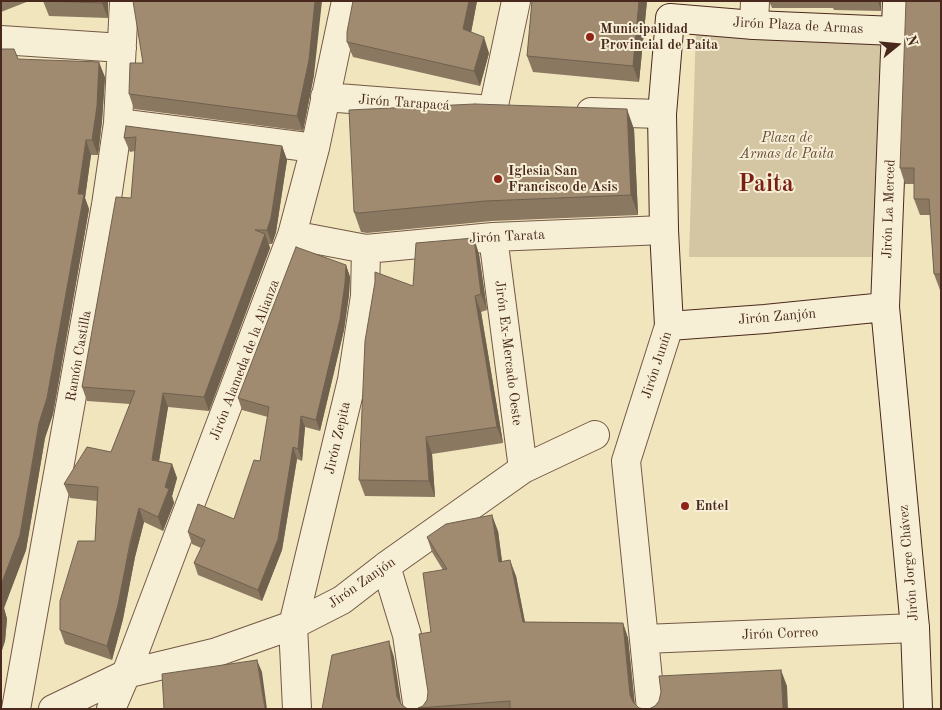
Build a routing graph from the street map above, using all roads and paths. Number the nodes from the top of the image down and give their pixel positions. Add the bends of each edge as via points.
1 (124, 1) edge
2 (346, 1) edge
3 (516, 1) edge
4 (897, 1) edge
5 (754, 13) edge
6 (670, 18) joint
7 (895, 31) junction
8 (1, 40) edge
9 (122, 48) junction
10 (325, 97) junction
11 (563, 111) edge
12 (662, 114) junction
13 (118, 123) junction
14 (316, 148) junction
15 (664, 230) junction
16 (292, 235) junction
17 (493, 237) junction
18 (366, 249) junction
19 (885, 307) junction
20 (669, 326) junction
21 (895, 417) joint
22 (595, 434) dead end
23 (523, 469) junction
24 (386, 566) junction
25 (294, 625) junction
26 (915, 628) junction
27 (644, 639) junction
28 (126, 674) junction
29 (16, 709) edge
30 (53, 709) edge
31 (111, 709) edge
32 (297, 709) edge
33 (418, 709) edge
34 (651, 709) edge
35 (918, 709) edge

1 - 9 street, Ramón Castilla
2 - 10 street, Jirón Alameda de la Alianza
3 - 10 street, Jirón Tarapacá via 503,110
4 - 7 street, Jirón La Merced
5 - 6 street, Jirón Plaza de Armas
5 - 7 street, Jirón Plaza de Armas
6 - 12 street, Jirón Junín
7 - 19 street, Jirón La Merced
8 - 9 street
9 - 13 street, Ramón Castilla
10 - 14 street, Jirón Alameda de la Alianza
11 - 12 street
12 - 15 street, Jirón Junín
13 - 14 street
13 - 29 street, Ramón Castilla
14 - 16 street, Jirón Alameda de la Alianza
15 - 17 street, Jirón Tarata
15 - 20 street, Jirón Junín
16 - 18 street, Jirón Tarata
16 - 28 street, Jirón Alameda de la Alianza
17 - 18 street, Jirón Tarata
17 - 23 street, Jirón Ex-Mercado Oeste
18 - 25 street, Jirón Zepita via 365,296 352,380
19 - 20 street, Jirón Zanjón
19 - 21 street, Jirón La Merced
20 - 27 street, Jirón Junín via 626,461
21 - 26 street, Jirón Jorge Chávez
22 - 23 street, Jirón Zanjón
23 - 24 street, Jirón Zanjón
24 - 25 street, Jirón Zanjón via 342,600
24 - 33 street via 407,635
25 - 28 street, Jirón Zanjón via 217,652
25 - 32 street, Jirón Zepita
26 - 27 street, Jirón Correo
26 - 35 street, Jirón Jorge Chávez
27 - 34 street, Jirón Junín
28 - 30 street, Jirón Zanjón
28 - 31 street, Jirón Alameda de la Alianza

